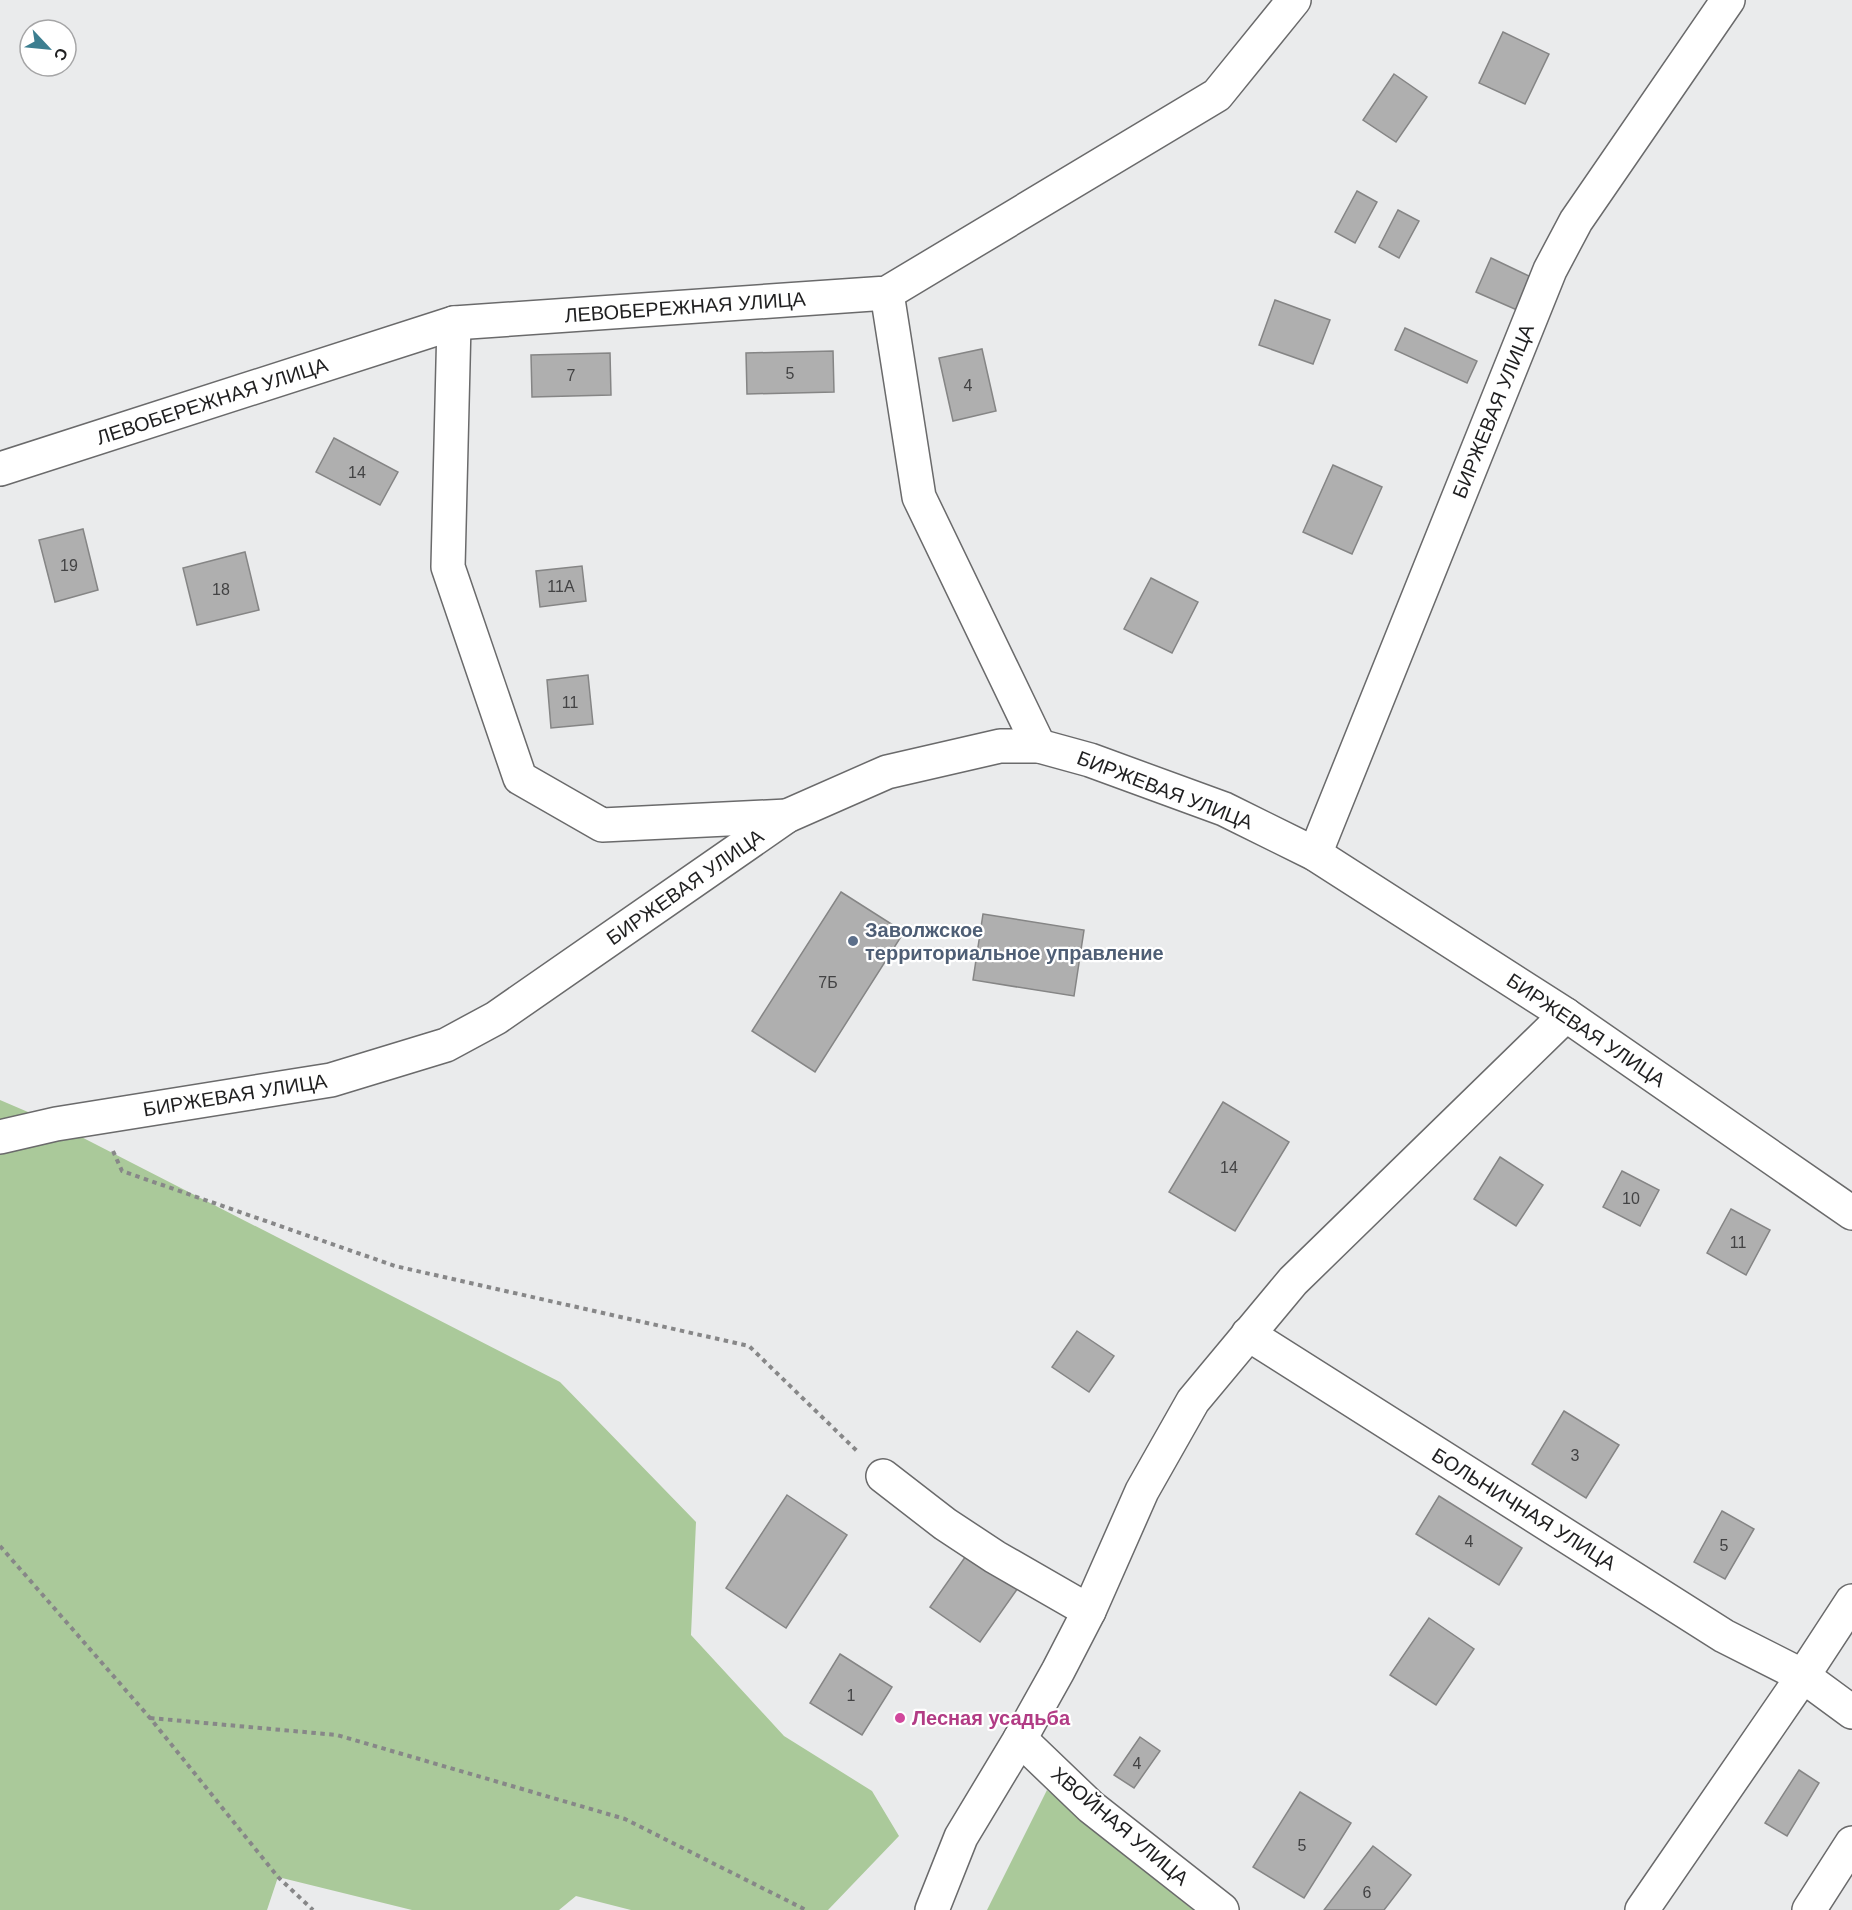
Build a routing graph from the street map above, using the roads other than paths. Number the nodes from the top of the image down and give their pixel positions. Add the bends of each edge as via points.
1 (1294, 0) edge
2 (1728, 0) edge
3 (887, 293) junction
4 (454, 323) junction
5 (0, 469) edge
6 (1039, 746) junction
7 (787, 816) junction
8 (1315, 854) junction
9 (1566, 1016) junction
10 (0, 1137) edge
11 (1852, 1213) edge
12 (1248, 1334) junction
13 (883, 1476) road end
14 (1852, 1601) edge
15 (1089, 1611) junction
16 (1803, 1676) junction
17 (1852, 1712) edge
18 (1020, 1739) junction
19 (1852, 1843) edge
20 (932, 1910) edge
21 (1222, 1910) edge
22 (1642, 1910) edge
23 (1809, 1910) edge

1 - 3 street, ЛЕВОБЕРЕЖНАЯ УЛИЦА via 1217,94
2 - 8 street, БИРЖЕВАЯ УЛИЦА via 1576,221 1550,270
3 - 4 street, ЛЕВОБЕРЕЖНАЯ УЛИЦА
3 - 6 street via 919,497
4 - 5 street, ЛЕВОБЕРЕЖНАЯ УЛИЦА
4 - 7 street via 448,567 520,777 602,825
6 - 7 street, БИРЖЕВАЯ УЛИЦА via 1000,746 887,771
6 - 8 street, БИРЖЕВАЯ УЛИЦА via 1090,760 1224,809
7 - 10 street, БИРЖЕВАЯ УЛИЦА via 496,1018 446,1045 331,1080 56,1124
8 - 9 street, БИРЖЕВАЯ УЛИЦА
9 - 11 street, БИРЖЕВАЯ УЛИЦА
9 - 12 street via 1293,1281
12 - 15 street via 1187,1411 1142,1491
12 - 16 street, БОЛЬНИЧНАЯ УЛИЦА via 1724,1635
13 - 15 street via 995,1557
14 - 16 street
15 - 18 street
16 - 17 street, БОЛЬНИЧНАЯ УЛИЦА
16 - 22 street
18 - 20 street via 961,1837
18 - 21 street, ХВОЙНАЯ УЛИЦА via 1091,1807
19 - 23 street

